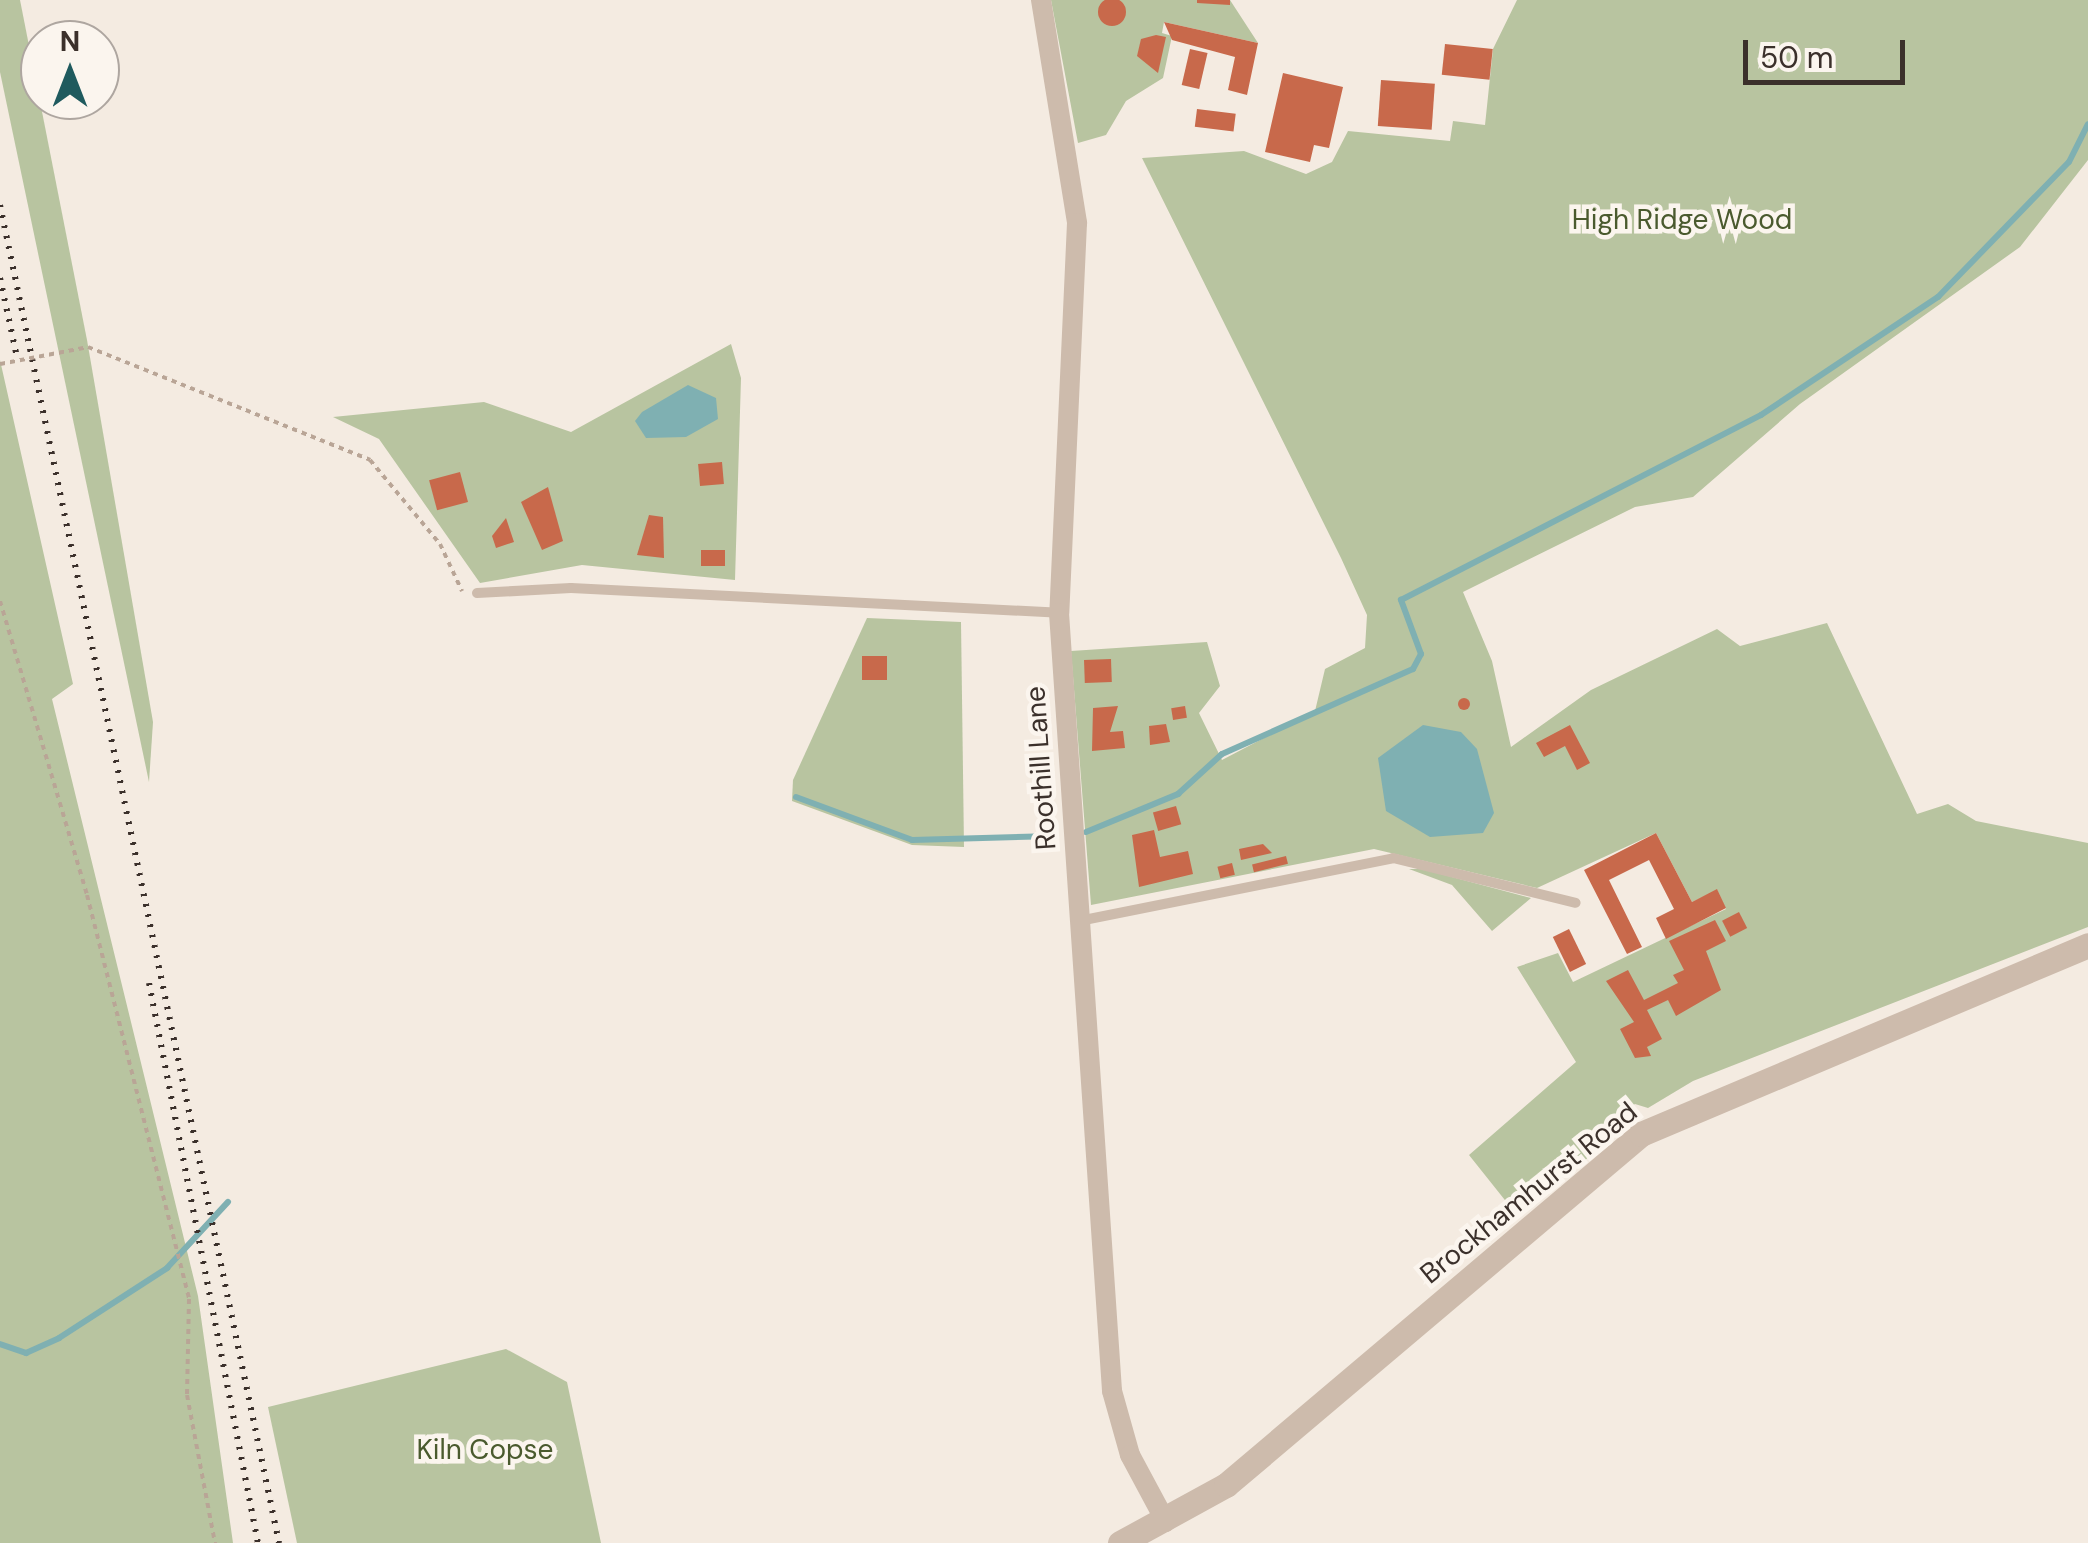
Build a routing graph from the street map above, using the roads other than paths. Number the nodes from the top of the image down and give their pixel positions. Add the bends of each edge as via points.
1 (1041, 0) edge
2 (477, 593) road end
3 (1060, 613) junction
4 (1576, 902) dead end
5 (1078, 921) junction
6 (2088, 944) edge
7 (1166, 1522) junction
8 (1120, 1543) edge

1 - 3 street, Roothill Lane via 1077,223
2 - 3 lane via 571,588
3 - 5 street, Roothill Lane
4 - 5 lane via 1393,858
5 - 7 street, Roothill Lane via 1112,1390 1130,1455
6 - 7 street, Brockhamhurst Road via 1642,1134 1226,1485
7 - 8 street, Brockhamhurst Road

